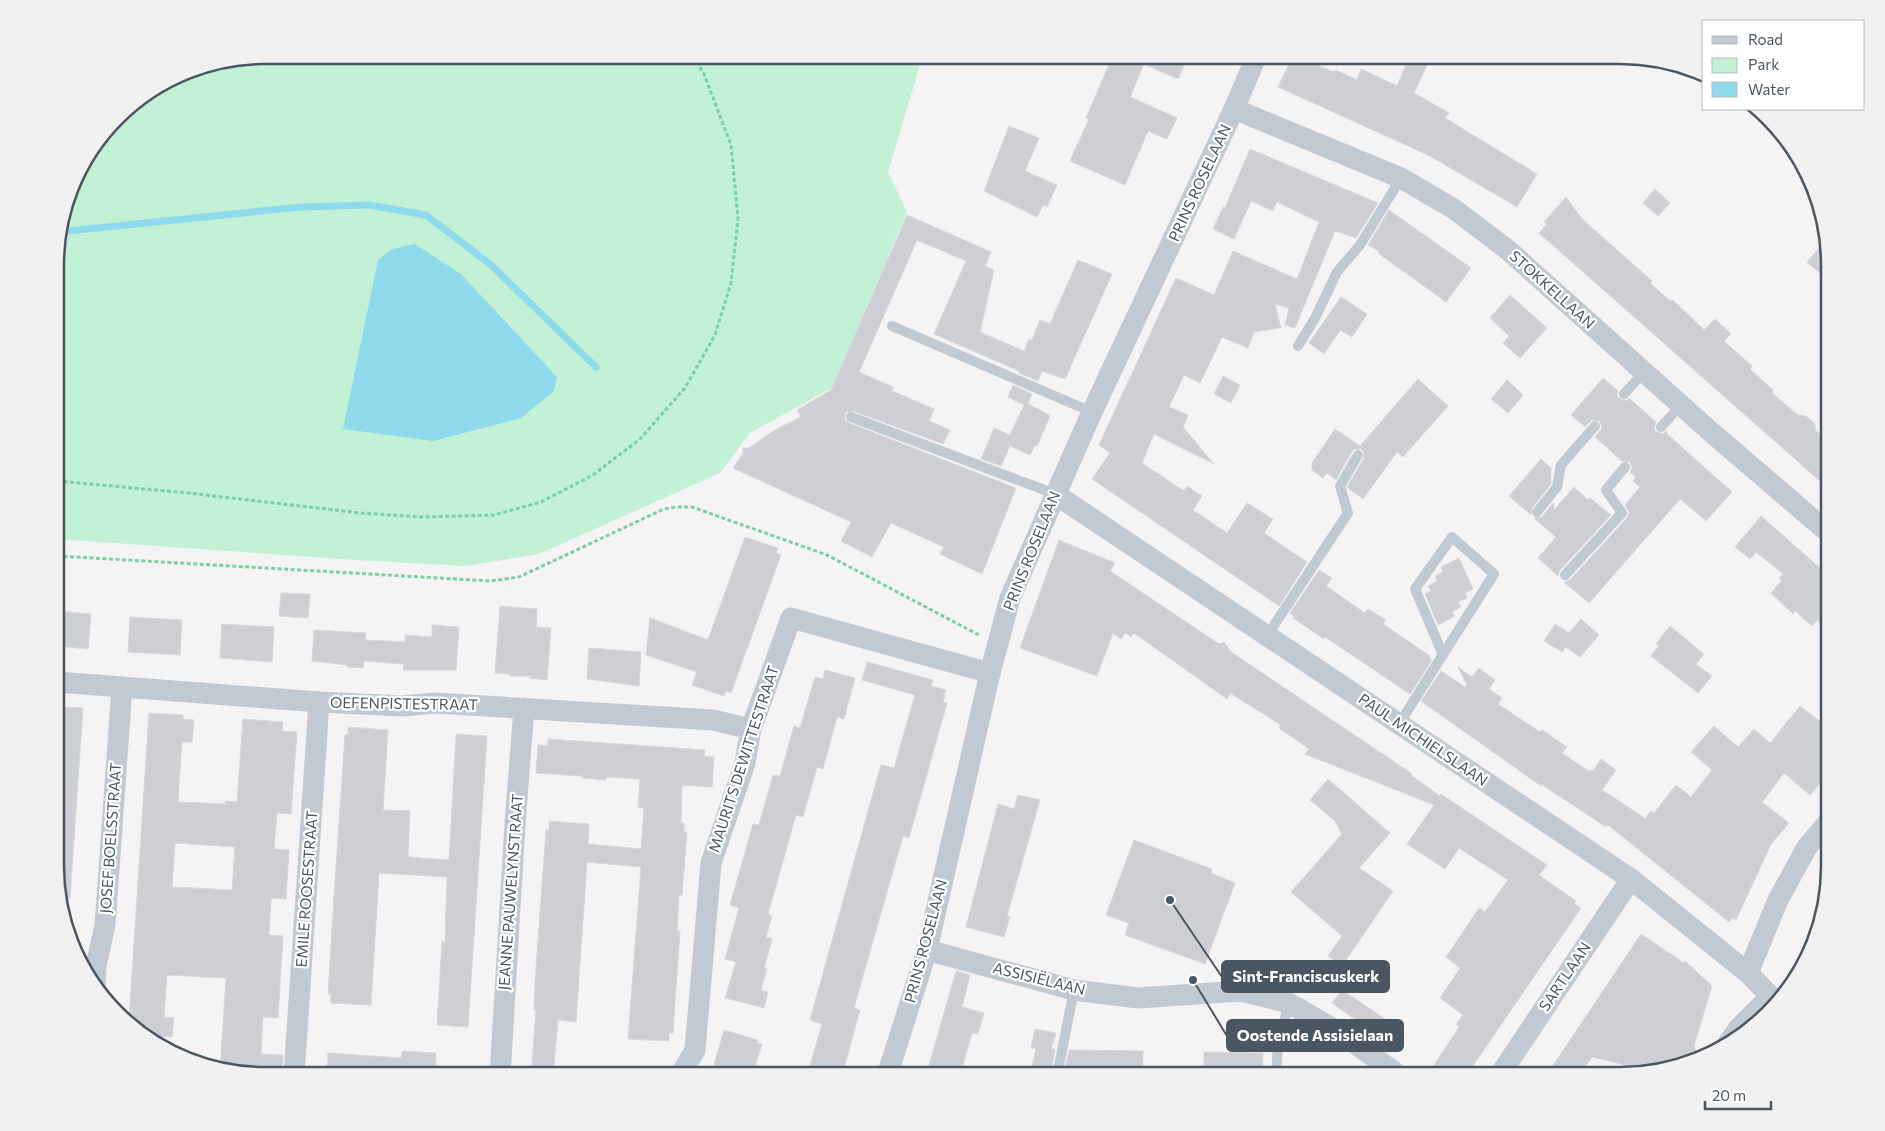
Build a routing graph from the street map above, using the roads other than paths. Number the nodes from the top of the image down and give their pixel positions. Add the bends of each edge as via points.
1 (1253, 64) edge
2 (1234, 109) junction
3 (1401, 178) junction
4 (892, 326) dead end
5 (1298, 346) dead end
6 (1644, 372) junction
7 (1624, 394) dead end
8 (1681, 405) junction
9 (1092, 412) junction
10 (851, 417) dead end
11 (1595, 426) dead end
12 (1661, 427) dead end
13 (1358, 455) dead end
14 (1625, 468) dead end
15 (1055, 494) junction
16 (1537, 512) dead end
17 (1821, 526) edge
18 (1565, 575) dead end
19 (1268, 636) junction
20 (1443, 655) junction
21 (990, 673) junction
22 (64, 683) edge
23 (122, 688) junction
24 (319, 702) junction
25 (524, 708) junction
26 (1399, 724) junction
27 (751, 728) junction
28 (1821, 831) edge
29 (1631, 879) junction
30 (927, 950) junction
31 (1748, 973) junction
32 (96, 974) edge
33 (1074, 990) junction
34 (1772, 998) edge
35 (1289, 1003) junction
36 (1753, 1017) edge
37 (1738, 1029) edge
38 (295, 1067) edge
39 (501, 1067) edge
40 (685, 1067) edge
41 (890, 1067) edge
42 (1059, 1067) edge
43 (1277, 1067) edge
44 (1388, 1067) edge
45 (1505, 1067) edge

1 - 2 street, PRINS ROSELAAN
2 - 3 street, STOKKELLAAN
2 - 9 street, PRINS ROSELAAN
3 - 5 lane via 1360,245 1337,272
3 - 6 street, STOKKELLAAN via 1454,208 1508,250
4 - 9 lane
6 - 7 lane
6 - 8 street, STOKKELLAAN
8 - 12 lane
8 - 17 street, STOKKELLAAN
9 - 15 street, PRINS ROSELAAN
10 - 15 lane
11 - 16 lane via 1561,466 1557,487
13 - 19 lane via 1340,486 1348,513
14 - 18 lane via 1606,490 1622,513
15 - 19 street, PAUL MICHIELSLAAN
15 - 21 street, PRINS ROSELAAN via 1010,598
19 - 26 street, PAUL MICHIELSLAAN
20 - 20 lane via 1415,589 1452,537 1494,574
20 - 26 lane
21 - 27 street, MAURITS DEWITTESTRAAT via 791,618
21 - 30 street, PRINS ROSELAAN
22 - 23 street, OEFENPISTESTRAAT
23 - 24 street, OEFENPISTESTRAAT
23 - 32 street, JOSEF BOELSSTRAAT via 105,925
24 - 25 street, OEFENPISTESTRAAT
24 - 38 street, EMILE ROOSESTRAAT
25 - 27 street, OEFENPISTESTRAAT via 713,720
25 - 39 street, JEANNE PAUWELYNSTRAAT
26 - 29 street, PAUL MICHIELSLAAN
27 - 40 street, MAURITS DEWITTESTRAAT via 745,763 711,863 695,1050
28 - 31 street via 1807,847 1778,900
29 - 31 street, PAUL MICHIELSLAAN
29 - 45 street, SARTLAAN
30 - 33 street, ASSISIËLAAN
30 - 41 street, PRINS ROSELAAN
31 - 34 street, PAUL MICHIELSLAAN
33 - 35 street, ASSISIËLAAN via 1138,998 1241,991
33 - 42 lane
35 - 43 lane via 1278,1044
35 - 44 street, ASSISIËLAAN via 1339,1032
36 - 37 street

